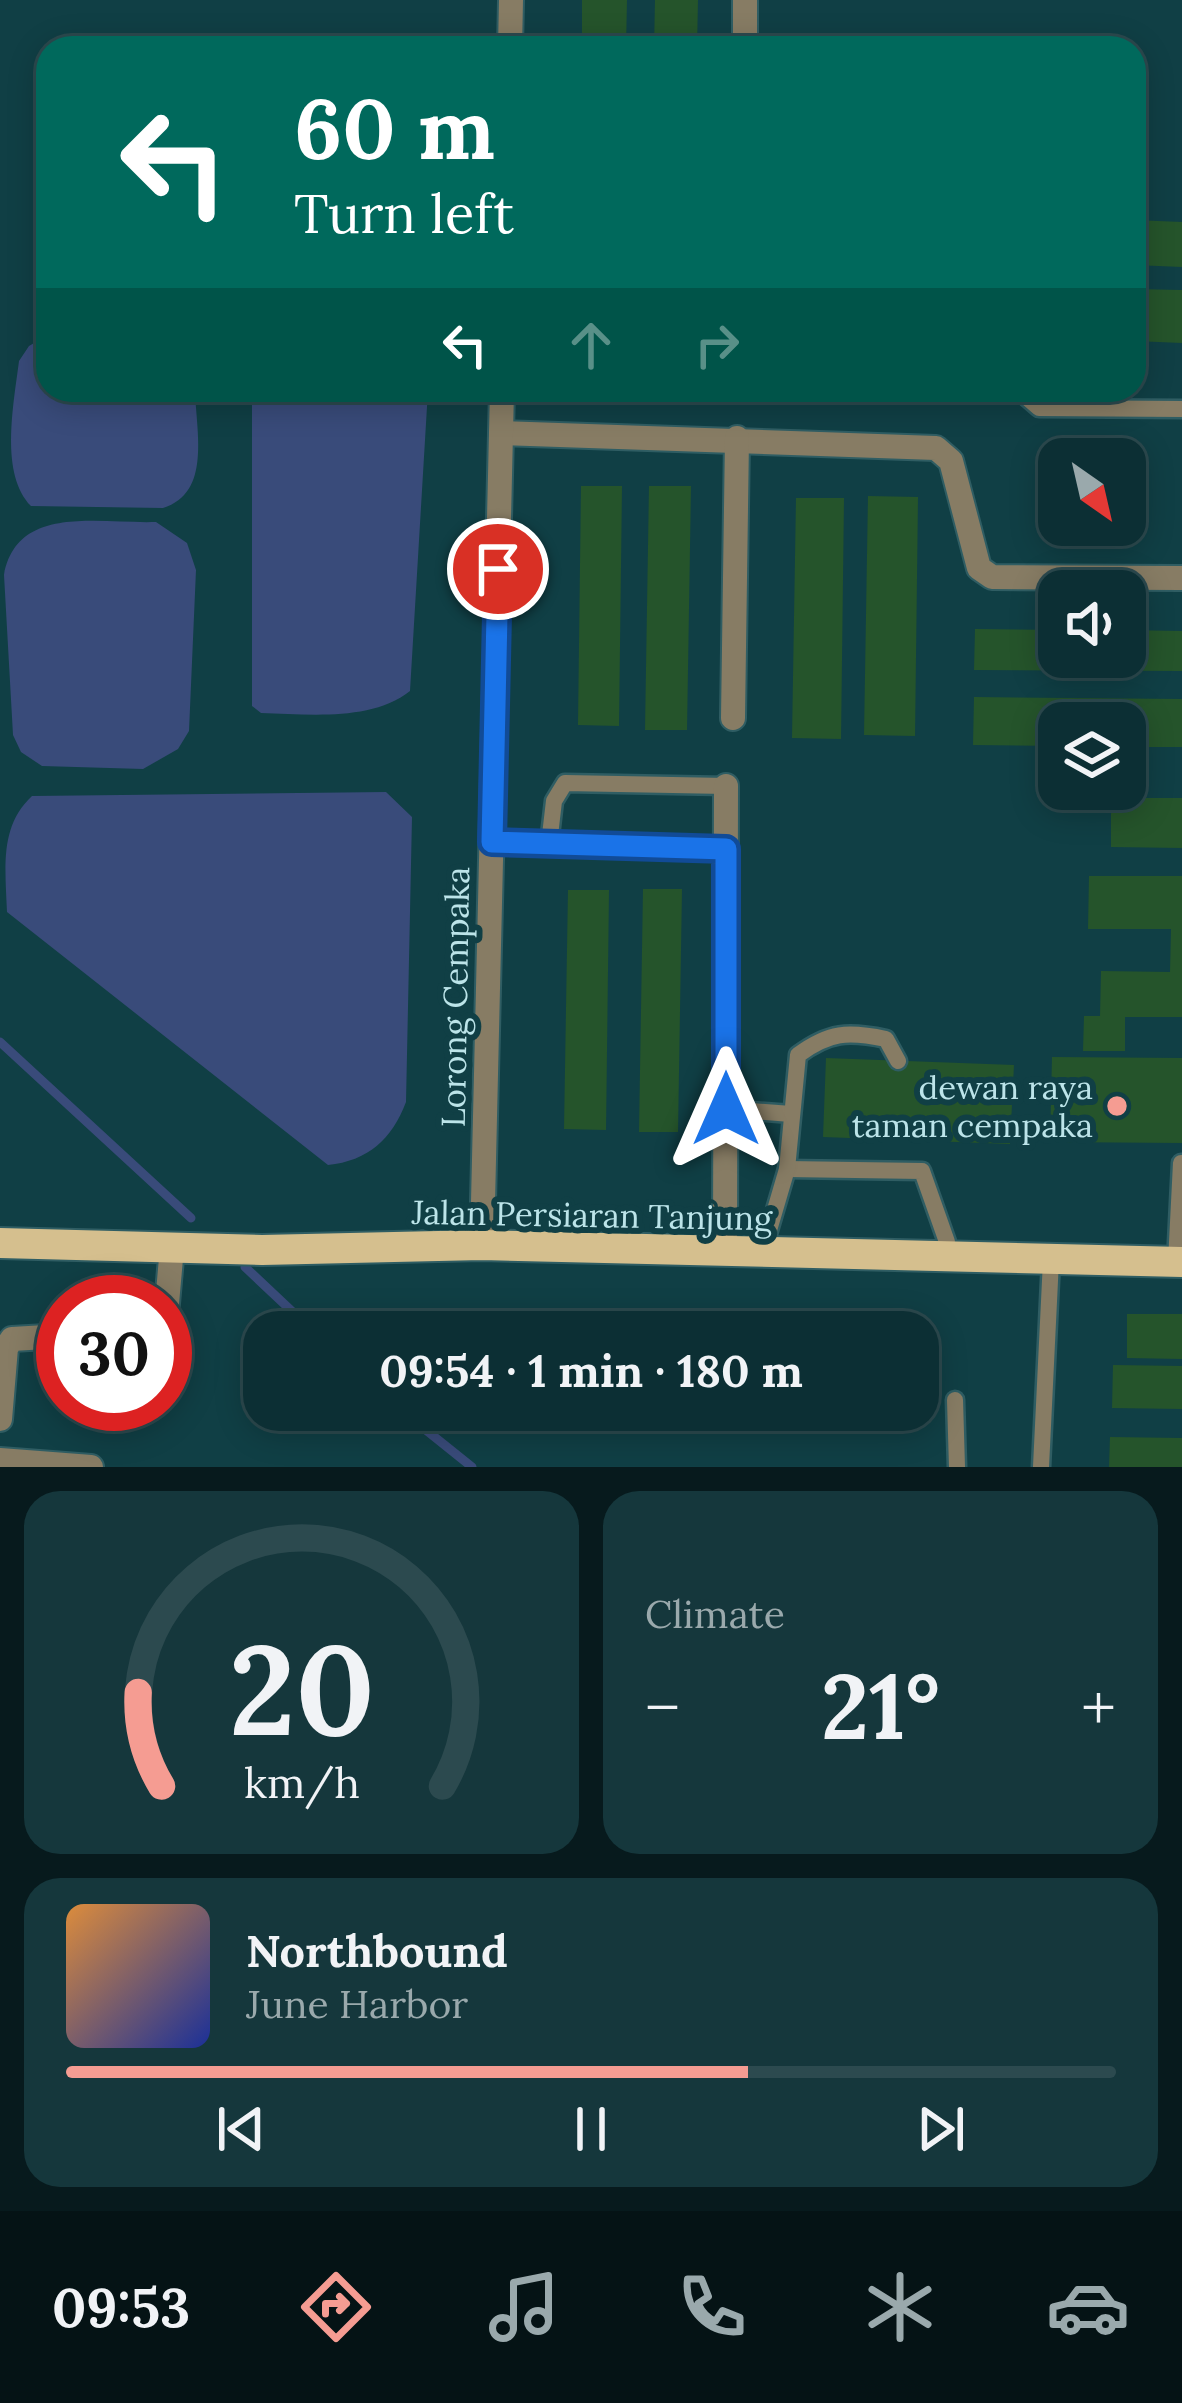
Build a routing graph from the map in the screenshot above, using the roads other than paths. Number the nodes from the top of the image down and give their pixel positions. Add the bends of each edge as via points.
1 (512, 0) edge
2 (745, 0) edge
3 (510, 36) edge
4 (746, 36) edge
5 (502, 402) edge
6 (1032, 402) edge
7 (1182, 410) edge
8 (501, 433) junction
9 (737, 438) junction
10 (1182, 578) edge
11 (733, 718) dead end
12 (726, 786) joint
13 (492, 842) junction
14 (549, 844) junction
15 (726, 849) junction
16 (898, 1061) dead end
17 (726, 1109) junction
18 (791, 1114) junction
19 (1181, 1162) edge
20 (787, 1169) junction
21 (0, 1243) edge
22 (482, 1246) junction
23 (172, 1247) junction
24 (725, 1253) junction
25 (762, 1254) junction
26 (944, 1258) junction
27 (1052, 1260) junction
28 (1179, 1262) edge
29 (170, 1275) edge
30 (36, 1338) edge
31 (956, 1400) dead end
32 (0, 1420) edge
33 (0, 1460) edge
34 (91, 1467) edge
35 (957, 1467) edge
36 (1041, 1467) edge

1 - 3 street
2 - 4 street
5 - 8 street, Lorong Cempaka
6 - 7 lane
8 - 9 street
8 - 13 street, Lorong Cempaka
9 - 10 street via 936,448 950,461 979,568 992,577
9 - 11 street
12 - 14 lane via 565,783 554,801
12 - 15 street
13 - 14 lane
13 - 22 street, Lorong Cempaka
14 - 15 lane
15 - 17 street
16 - 18 lane via 886,1039 826,1034 798,1055
17 - 18 lane
17 - 24 street
18 - 20 lane
19 - 28 lane
20 - 25 lane
20 - 26 lane via 922,1171 947,1242
21 - 23 main road, Jalan Persiaran Tanjung
22 - 23 main road, Jalan Persiaran Tanjung
22 - 24 main road, Jalan Persiaran Tanjung
23 - 29 street
24 - 25 main road, Jalan Persiaran Tanjung
25 - 26 main road, Jalan Persiaran Tanjung
26 - 27 main road, Jalan Persiaran Tanjung
27 - 28 main road, Jalan Persiaran Tanjung
27 - 36 lane
30 - 32 street via 12,1339 6,1348
31 - 35 lane
33 - 34 street

